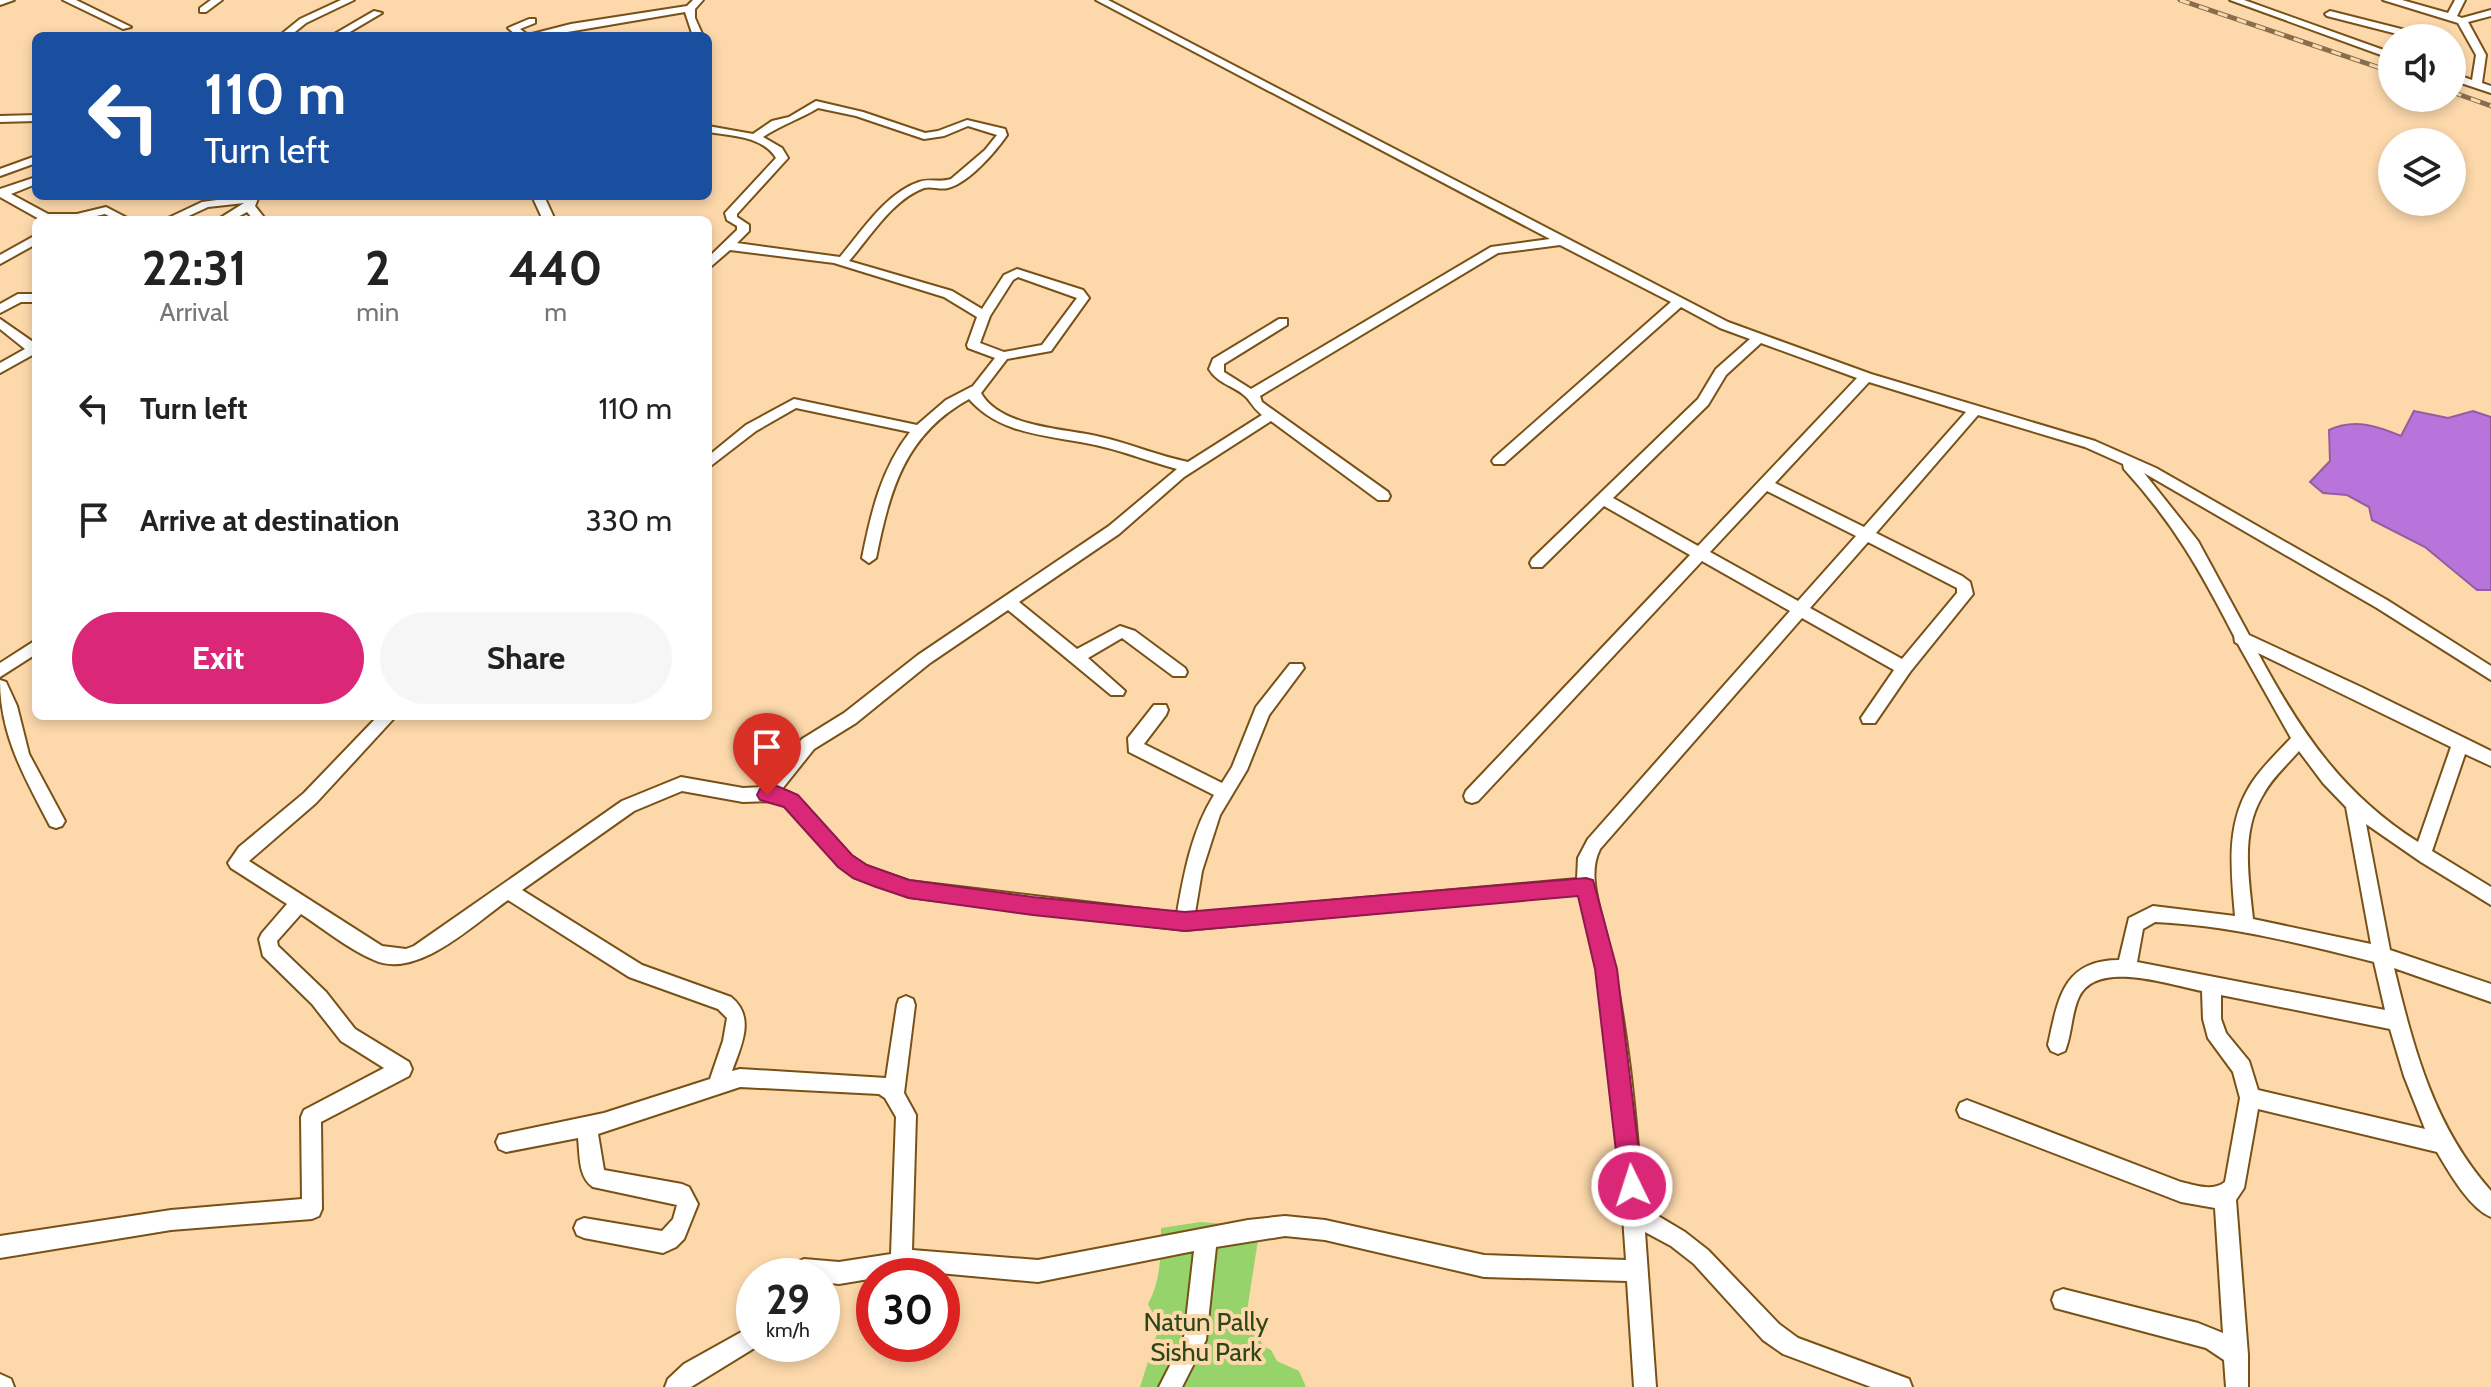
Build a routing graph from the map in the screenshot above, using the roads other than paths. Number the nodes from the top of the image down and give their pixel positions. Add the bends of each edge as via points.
1 (9, 0) edge
2 (68, 0) edge
3 (217, 0) edge
4 (349, 0) edge
5 (1101, 0) edge
6 (2235, 0) edge
7 (2336, 0) edge
8 (2388, 0) edge
9 (2460, 0) edge
10 (0, 2) edge
11 (694, 4) edge
12 (203, 10) dead end
13 (377, 13) dead end
14 (2491, 13) edge
15 (2330, 14) junction
16 (2451, 17) junction
17 (532, 21) dead end
18 (2462, 21) junction
19 (2378, 26) edge
20 (126, 27) dead end
21 (2310, 28) junction
22 (289, 32) edge
23 (343, 32) edge
24 (518, 32) edge
25 (546, 32) edge
26 (696, 32) edge
27 (2378, 51) edge
28 (2466, 81) edge
29 (2476, 85) junction
30 (2491, 90) edge
31 (32, 118) edge
32 (0, 119) edge
33 (712, 130) edge
34 (754, 139) junction
35 (32, 161) edge
36 (0, 173) edge
37 (32, 181) edge
38 (1, 192) edge
39 (251, 200) edge
40 (38, 216) edge
41 (81, 216) edge
42 (117, 216) edge
43 (179, 216) edge
44 (229, 216) edge
45 (1561, 241) junction
46 (32, 242) edge
47 (729, 246) junction
48 (0, 260) edge
49 (712, 261) edge
50 (839, 262) junction
51 (32, 298) edge
52 (1678, 303) junction
53 (0, 309) edge
54 (984, 316) junction
55 (1283, 322) dead end
56 (0, 323) edge
57 (1758, 339) junction
58 (32, 347) edge
59 (32, 350) edge
60 (1003, 356) junction
61 (0, 369) edge
62 (1866, 377) junction
63 (977, 389) junction
64 (1253, 396) junction
65 (1976, 409) junction
66 (1271, 415) junction
67 (919, 430) junction
68 (2122, 458) junction
69 (712, 460) edge
70 (1499, 461) dead end
71 (1189, 467) junction
72 (1765, 484) junction
73 (1383, 496) dead end
74 (1603, 499) junction
75 (1866, 536) junction
76 (1701, 553) junction
77 (869, 558) dead end
78 (1537, 563) dead end
79 (1008, 601) junction
80 (1801, 608) junction
81 (2240, 638) junction
82 (32, 649) edge
83 (1076, 657) junction
84 (1296, 668) dead end
85 (1904, 668) junction
86 (0, 671) edge
87 (1179, 672) dead end
88 (2491, 674) edge
89 (0, 686) edge
90 (1117, 691) dead end
91 (1160, 710) dead end
92 (1869, 718) dead end
93 (384, 720) edge
94 (2299, 740) junction
95 (2460, 744) junction
96 (2491, 759) edge
97 (1225, 792) junction
98 (767, 795) junction
99 (1472, 796) dead end
100 (2354, 805) junction
101 (56, 821) dead end
102 (2423, 852) junction
103 (1586, 886) junction
104 (508, 891) junction
105 (2491, 897) edge
106 (298, 904) junction
107 (1185, 922) junction
108 (2245, 926) junction
109 (2383, 955) junction
110 (2127, 968) junction
111 (2211, 985) junction
112 (2491, 993) edge
113 (906, 1005) dead end
114 (2397, 1021) junction
115 (2058, 1045) dead end
116 (718, 1083) junction
117 (894, 1094) junction
118 (2250, 1098) junction
119 (1967, 1110) dead end
120 (587, 1127) junction
121 (506, 1142) dead end
122 (2443, 1143) junction
123 (2225, 1196) junction
124 (2491, 1207) edge
125 (1634, 1214) junction
126 (584, 1228) dead end
127 (1206, 1238) junction
128 (0, 1247) edge
129 (901, 1258) edge
130 (960, 1264) edge
131 (1638, 1271) junction
132 (2063, 1300) dead end
133 (736, 1350) edge
134 (2237, 1355) junction
135 (1860, 1380) edge
136 (676, 1387) edge
137 (1170, 1387) edge
138 (1645, 1387) edge
139 (1901, 1387) edge
140 (2237, 1387) edge

1 - 10 street
2 - 20 street
3 - 12 street
4 - 22 street
5 - 45 street
6 - 21 street
7 - 15 street
8 - 16 street
9 - 16 street
11 - 25 street via 648,17
11 - 26 street via 690,18
13 - 23 street
14 - 18 street
15 - 19 street
15 - 21 street
16 - 18 street
17 - 24 street via 513,28
18 - 29 street via 2481,55
21 - 27 street
28 - 29 street
29 - 30 street
31 - 32 street
33 - 34 street
34 - 47 street via 778,149 782,158 731,213 744,228
34 - 50 street via 816,104 924,136 967,123 1002,132 989,152 955,181 923,184 894,202
35 - 36 street
37 - 38 street
38 - 40 street
39 - 43 street via 206,204
39 - 44 street
41 - 42 street via 106,210
45 - 52 street
45 - 64 street via 1495,250
46 - 48 street
47 - 49 street
47 - 50 street
50 - 54 street via 948,294
51 - 53 street via 18,298
52 - 57 street
52 - 70 street
54 - 60 street via 973,345
54 - 60 street via 1008,278 1017,273 1083,298 1044,350
55 - 64 street via 1218,362 1219,375
56 - 58 street
57 - 62 street
57 - 74 street via 1721,372 1703,402
59 - 61 street
60 - 63 street
62 - 65 street
62 - 72 street
63 - 67 street
63 - 71 street via 979,403 1014,424
64 - 66 street
65 - 68 street
65 - 75 street
66 - 71 street
66 - 73 street
67 - 69 street via 794,403
67 - 77 street via 885,486
68 - 81 street via 2166,505 2199,556
68 - 88 street via 2291,551
71 - 79 street via 1114,530
72 - 75 street
72 - 76 street
74 - 76 street
74 - 78 street
75 - 80 street
75 - 85 street via 1965,586 1965,594
76 - 80 street
76 - 99 street
79 - 83 street
79 - 98 street via 808,744
80 - 85 street
80 - 103 street via 1594,844 1587,858
81 - 94 street
81 - 95 street
82 - 86 street
83 - 87 street via 1120,632
83 - 90 street
84 - 97 street via 1262,712
85 - 92 street
89 - 101 street via 21,754
91 - 97 street via 1136,738 1135,747
93 - 106 street via 310,798 239,858 240,867
94 - 100 street
94 - 108 street via 2257,787 2243,818 2239,852
95 - 96 street
95 - 102 street
97 - 107 street via 1196,858
98 - 104 street via 681,784 664,790 618,812
98 - 107 street via 791,801 860,872 896,885
100 - 102 street
100 - 109 street
102 - 105 street
103 - 107 street
103 - 125 street via 1606,969
104 - 106 street via 406,957 379,954
104 - 116 street via 636,971 732,1009 734,1030
106 - 128 street via 268,939 269,950 348,1035 402,1069 311,1117 312,1209 171,1220
108 - 109 street
108 - 110 street via 2153,914 2135,924
109 - 112 street
109 - 114 street
110 - 111 street
110 - 115 street via 2093,969 2071,989
111 - 114 street
111 - 118 street via 2218,1038 2242,1068
113 - 117 street
114 - 122 street
116 - 117 street via 763,1077 881,1085
116 - 120 street
117 - 129 street via 906,1115
118 - 122 street
118 - 123 street via 2234,1188
119 - 123 street via 2181,1192 2211,1199
120 - 121 street
120 - 126 street via 593,1175 682,1194 688,1204 681,1227 663,1242
122 - 124 street via 2466,1181
123 - 134 street
125 - 131 street
125 - 135 street via 1701,1257 1771,1332
127 - 130 street via 1038,1271
127 - 131 street via 1265,1227 1301,1227 1484,1266
127 - 137 street via 1195,1340
131 - 138 street
132 - 134 street via 2198,1334
133 - 136 street
134 - 140 street
135 - 139 street

